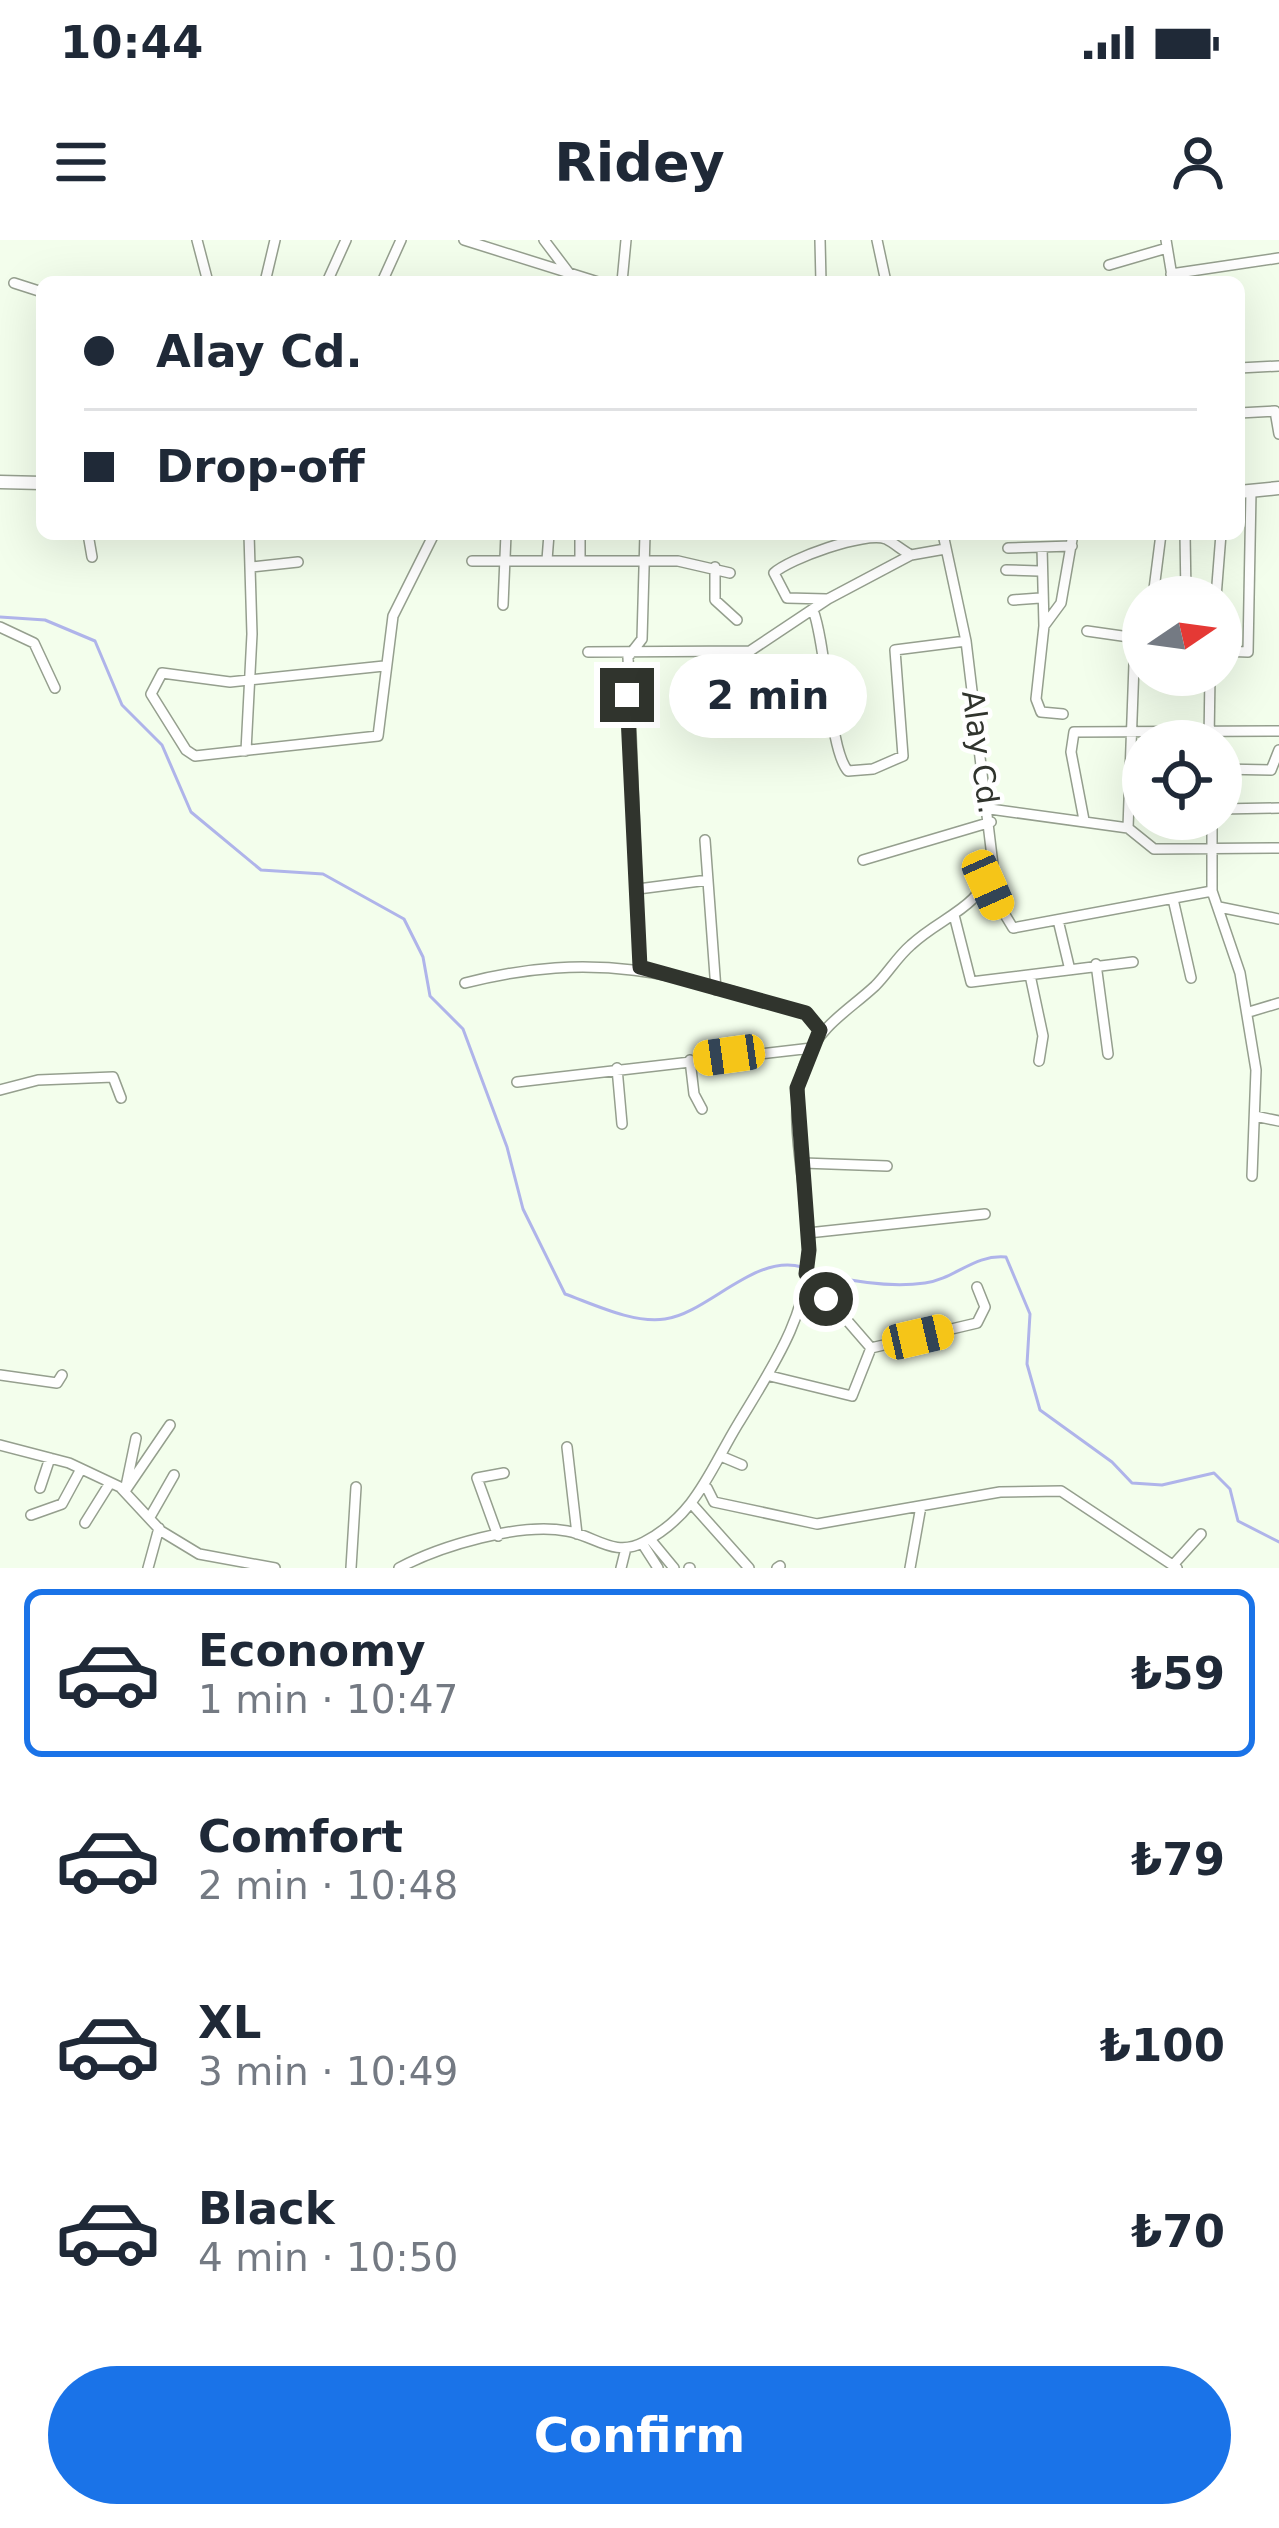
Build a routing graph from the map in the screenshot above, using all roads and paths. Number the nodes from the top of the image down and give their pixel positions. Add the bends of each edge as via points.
1 (196, 240) edge
2 (275, 240) edge
3 (346, 240) edge
4 (401, 240) edge
5 (464, 240) edge
6 (544, 240) edge
7 (626, 240) edge
8 (820, 240) edge
9 (877, 240) edge
10 (1167, 242) edge
11 (1279, 258) edge
12 (1109, 265) dead end
13 (535, 266) junction
14 (1259, 266) junction
15 (1279, 272) edge
16 (206, 276) edge
17 (266, 276) edge
18 (330, 276) edge
19 (385, 276) edge
20 (531, 276) edge
21 (570, 276) edge
22 (572, 276) edge
23 (623, 276) edge
24 (821, 276) edge
25 (885, 276) edge
26 (1172, 276) edge
27 (1186, 276) edge
28 (14, 283) dead end
29 (36, 290) edge
30 (1279, 366) edge
31 (1245, 368) edge
32 (1245, 412) edge
33 (1279, 434) edge
34 (0, 482) edge
35 (36, 483) edge
36 (1278, 491) edge
37 (1245, 492) edge
38 (89, 540) edge
39 (250, 540) edge
40 (431, 540) edge
41 (506, 540) edge
42 (549, 540) edge
43 (580, 540) edge
44 (645, 540) edge
45 (862, 540) edge
46 (888, 540) edge
47 (944, 540) edge
48 (1072, 540) edge
49 (1160, 540) edge
50 (1185, 540) edge
51 (1221, 540) edge
52 (1042, 547) junction
53 (1008, 548) dead end
54 (945, 549) junction
55 (911, 555) junction
56 (92, 557) dead end
57 (580, 559) junction
58 (547, 560) junction
59 (644, 560) junction
60 (472, 561) dead end
61 (505, 561) junction
62 (298, 562) dead end
63 (252, 567) junction
64 (715, 567) junction
65 (1006, 570) dead end
66 (1039, 571) junction
67 (730, 573) dead end
68 (1156, 576) edge
69 (1186, 576) edge
70 (1218, 576) edge
71 (1040, 598) junction
72 (828, 599) junction
73 (1013, 600) dead end
74 (503, 605) dead end
75 (813, 610) junction
76 (737, 620) dead end
77 (1044, 626) junction
78 (0, 628) edge
79 (1087, 631) dead end
80 (1122, 636) edge
81 (966, 641) junction
82 (588, 652) dead end
83 (1242, 652) edge
84 (633, 653) junction
85 (384, 667) junction
86 (250, 680) junction
87 (55, 688) dead end
88 (1063, 714) dead end
89 (1122, 730) edge
90 (1279, 731) edge
91 (1242, 733) edge
92 (1279, 750) edge
93 (246, 751) junction
94 (1242, 769) edge
95 (1242, 808) edge
96 (1279, 808) edge
97 (991, 816) junction
98 (1084, 820) junction
99 (1122, 827) edge
100 (705, 840) dead end
101 (1143, 840) edge
102 (1211, 840) edge
103 (1211, 847) junction
104 (1279, 848) edge
105 (863, 860) dead end
106 (708, 880) junction
107 (988, 885) junction
108 (638, 890) junction
109 (1211, 891) junction
110 (1173, 898) junction
111 (1219, 907) junction
112 (954, 915) junction
113 (1279, 919) edge
114 (1058, 920) junction
115 (1133, 962) dead end
116 (1096, 964) junction
117 (640, 967) junction
118 (1069, 967) junction
119 (1030, 975) junction
120 (1191, 978) dead end
121 (465, 983) dead end
122 (716, 991) junction
123 (1279, 1003) edge
124 (1249, 1012) junction
125 (820, 1030) junction
126 (812, 1048) junction
127 (1108, 1054) dead end
128 (690, 1060) junction
129 (1040, 1061) dead end
130 (617, 1068) junction
131 (517, 1082) dead end
132 (0, 1090) edge
133 (121, 1098) dead end
134 (702, 1109) dead end
135 (1255, 1116) junction
136 (1279, 1121) edge
137 (622, 1124) dead end
138 (803, 1163) junction
139 (887, 1166) dead end
140 (1252, 1177) dead end
141 (985, 1214) dead end
142 (808, 1233) junction
143 (805, 1275) junction
144 (977, 1287) dead end
145 (871, 1348) junction
146 (0, 1375) edge
147 (62, 1376) dead end
148 (770, 1376) junction
149 (170, 1425) dead end
150 (136, 1438) dead end
151 (0, 1445) edge
152 (567, 1447) dead end
153 (723, 1457) junction
154 (50, 1458) junction
155 (742, 1465) dead end
156 (81, 1469) junction
157 (504, 1473) dead end
158 (174, 1475) dead end
159 (110, 1483) junction
160 (356, 1487) dead end
161 (707, 1487) junction
162 (40, 1488) dead end
163 (125, 1491) junction
164 (692, 1503) junction
165 (921, 1506) junction
166 (32, 1515) dead end
167 (150, 1517) junction
168 (85, 1523) dead end
169 (159, 1528) junction
170 (577, 1534) junction
171 (1201, 1534) dead end
172 (498, 1536) junction
173 (646, 1541) junction
174 (626, 1548) junction
175 (234, 1564) edge
176 (1175, 1567) edge
177 (148, 1568) edge
178 (275, 1568) edge
179 (351, 1568) edge
180 (399, 1568) edge
181 (621, 1568) edge
182 (658, 1568) edge
183 (674, 1568) edge
184 (748, 1568) edge
185 (910, 1568) edge

1 - 16 street
2 - 17 street
3 - 18 street
4 - 19 street
5 - 13 street
6 - 22 street
7 - 23 street
8 - 24 street
9 - 25 street
10 - 12 street
10 - 26 street
11 - 14 street
13 - 20 street
13 - 21 street
14 - 15 street
14 - 27 street
28 - 29 street
30 - 31 street
32 - 33 street via 1275,411
34 - 35 main road
36 - 37 main road
37 - 83 street
38 - 56 street
39 - 63 street
40 - 85 street via 393,616
41 - 61 street
42 - 58 street
43 - 57 street
44 - 59 street
45 - 72 street via 774,573 787,598
46 - 55 street
47 - 54 street, Alay Cd.
48 - 52 street
48 - 77 street via 1061,603
49 - 68 street
50 - 69 street
51 - 70 street
52 - 53 street
52 - 66 street
54 - 55 street
54 - 81 street, Alay Cd.
55 - 72 street
57 - 58 street
57 - 59 street
58 - 61 street
59 - 64 street
59 - 84 street via 642,639
60 - 61 street
61 - 74 street
62 - 63 street
63 - 86 street
64 - 67 street
64 - 76 street via 715,600
65 - 66 street
66 - 71 street
71 - 73 street
71 - 77 street
72 - 75 street
75 - 81 street via 838,756 848,771 904,756 895,650
75 - 84 street via 750,651
77 - 88 street via 1036,699 1041,712
78 - 87 street via 34,643
79 - 80 street
81 - 97 street, Alay Cd.
82 - 84 street
84 - 108 street via 627,695
85 - 86 street
85 - 93 street via 378,736
86 - 93 street
86 - 93 street via 162,673 152,694 196,756
89 - 98 street via 1074,732 1070,739
90 - 91 street
92 - 94 street via 1271,770
95 - 96 street
97 - 98 street
97 - 105 street
97 - 107 street, Alay Cd.
98 - 99 street
100 - 106 street
101 - 103 street via 1154,849
102 - 103 street
103 - 104 street
103 - 109 street
106 - 108 street
106 - 122 street
107 - 112 street
107 - 114 street via 1013,928
108 - 117 street
109 - 110 street
109 - 111 street
110 - 114 street
110 - 120 street
111 - 113 street
111 - 124 street
112 - 119 street via 971,982
112 - 125 street
114 - 118 street
115 - 116 street
116 - 118 street
116 - 127 street
117 - 121 street via 558,964
117 - 122 street
118 - 119 street
119 - 129 street
122 - 125 street via 806,1013
123 - 124 street
124 - 135 street
125 - 126 street
126 - 128 street
126 - 138 street via 797,1088
128 - 130 street
128 - 134 street
130 - 131 street
130 - 137 street
132 - 133 street via 110,1076
135 - 136 street
135 - 140 street
138 - 139 street
138 - 142 street
141 - 142 street
142 - 143 street
143 - 145 street
143 - 148 street
144 - 145 street via 985,1307 976,1323
145 - 148 street via 852,1396
146 - 147 street via 57,1383
148 - 153 street
149 - 163 street
150 - 163 street
151 - 154 street
152 - 170 street
153 - 155 street
153 - 161 street
154 - 156 street
154 - 162 street
156 - 159 street
156 - 166 street via 62,1504
157 - 172 street via 477,1478
158 - 167 street
159 - 163 street
159 - 168 street
160 - 179 street
161 - 164 street
161 - 165 street via 714,1502 818,1524
163 - 167 street
164 - 173 street
164 - 184 street
165 - 176 street via 1061,1491
165 - 185 street
167 - 169 street
169 - 175 street
169 - 177 street
170 - 172 street
170 - 174 street
171 - 176 street
172 - 180 street
173 - 174 street
173 - 182 street
173 - 183 street
174 - 181 street
175 - 178 street

